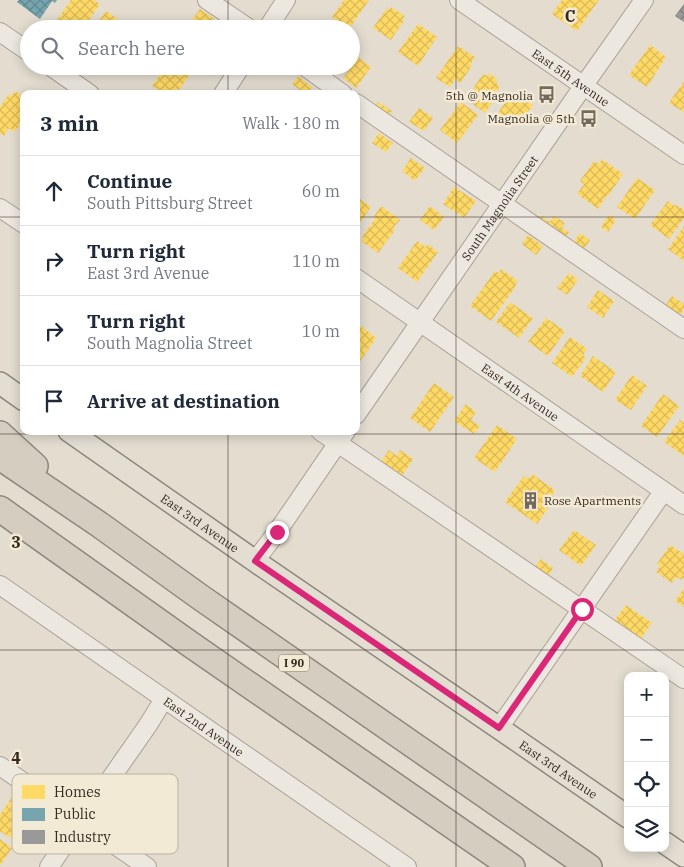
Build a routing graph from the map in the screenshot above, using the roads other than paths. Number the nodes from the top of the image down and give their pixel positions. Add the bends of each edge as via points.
1 (207, 0) edge
2 (286, 0) edge
3 (459, 0) edge
4 (644, 0) edge
5 (237, 20) edge
6 (273, 20) edge
7 (0, 32) edge
8 (20, 46) edge
9 (63, 75) edge
10 (235, 75) edge
11 (317, 75) edge
12 (584, 85) junction
13 (84, 90) edge
14 (226, 90) edge
15 (337, 90) edge
16 (360, 106) edge
17 (684, 155) edge
18 (502, 204) junction
19 (0, 208) edge
20 (20, 221) edge
21 (360, 281) edge
22 (420, 322) junction
23 (684, 329) edge
24 (360, 410) edge
25 (0, 434) edge
26 (75, 435) edge
27 (341, 437) edge
28 (0, 457) edge
29 (664, 492) junction
30 (684, 505) edge
31 (0, 510) edge
32 (100, 525) junction
33 (0, 526) edge
34 (55, 548) junction
35 (255, 561) junction
36 (0, 585) edge
37 (582, 609) junction
38 (684, 679) edge
39 (164, 699) junction
40 (499, 728) junction
41 (0, 766) edge
42 (12, 774) edge
43 (114, 774) edge
44 (624, 814) edge
45 (669, 846) edge
46 (58, 854) edge
47 (128, 854) edge
48 (684, 856) edge
49 (49, 867) edge
50 (147, 867) edge
51 (406, 867) edge
52 (512, 867) edge
53 (589, 867) edge

1 - 5 street
2 - 6 street
3 - 12 street, East 5th Avenue
4 - 12 street, South Magnolia Street
7 - 8 street
9 - 13 street
10 - 14 street
11 - 15 street
12 - 17 street, East 5th Avenue
12 - 18 street, South Magnolia Street
16 - 18 street
18 - 22 street, South Magnolia Street
18 - 23 street
19 - 20 street
21 - 22 street, East 4th Avenue
22 - 24 street, South Magnolia Street
22 - 29 street, East 4th Avenue
25 - 32 highway
26 - 35 main road, East 3rd Avenue
27 - 35 street
27 - 37 street
28 - 32 highway, I 90
29 - 30 street, East 4th Avenue
29 - 37 street
31 - 34 highway
32 - 53 highway, I 90
33 - 34 highway
34 - 52 highway
35 - 40 main road, East 3rd Avenue
36 - 39 street, East 2nd Avenue
37 - 38 street
37 - 40 street
39 - 43 street
39 - 51 street, East 2nd Avenue
40 - 44 main road, East 3rd Avenue
41 - 42 street
45 - 48 main road
46 - 49 street
47 - 50 street

